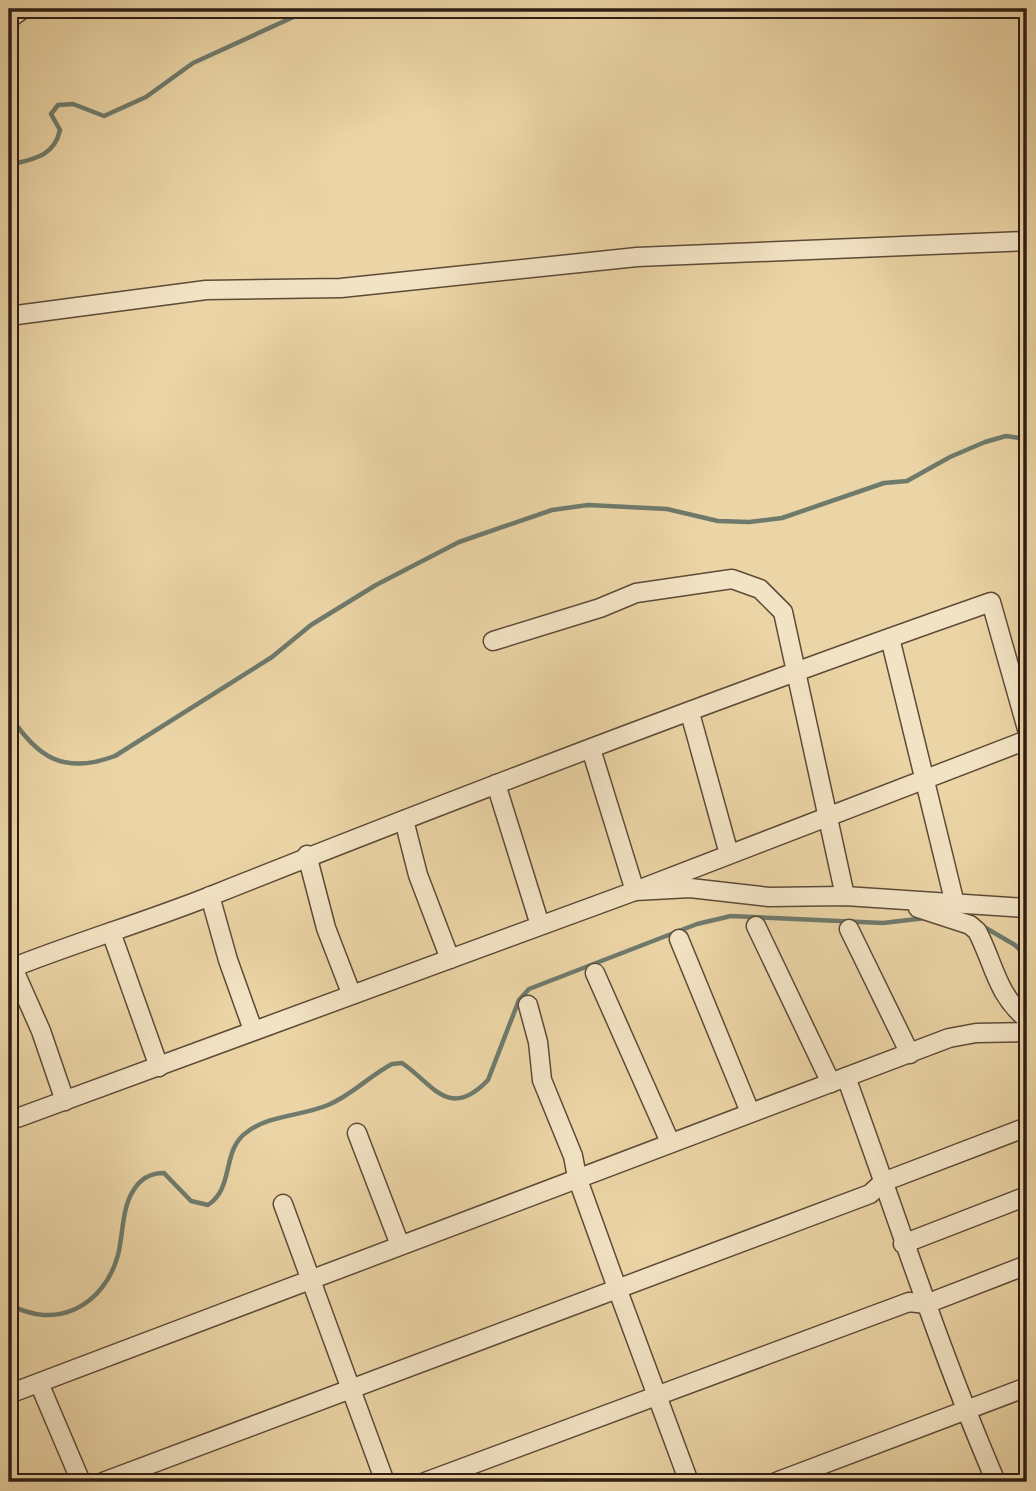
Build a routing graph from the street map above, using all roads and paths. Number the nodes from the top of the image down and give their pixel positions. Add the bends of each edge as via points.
1 (23, 9) edge
2 (9, 19) edge
3 (1027, 241) edge
4 (9, 316) edge
5 (890, 638) junction
6 (493, 641) dead end
7 (795, 671) junction
8 (690, 713) junction
9 (1027, 729) edge
10 (1027, 740) edge
11 (591, 749) junction
12 (925, 778) junction
13 (496, 784) junction
14 (829, 816) junction
15 (404, 820) junction
16 (729, 854) junction
17 (307, 855) junction
18 (635, 891) junction
19 (210, 896) junction
20 (845, 896) junction
21 (892, 900) junction
22 (955, 904) junction
23 (1027, 908) edge
24 (540, 925) junction
25 (756, 926) dead end
26 (849, 929) dead end
27 (111, 932) junction
28 (679, 939) dead end
29 (450, 959) junction
30 (11, 968) edge
31 (595, 973) dead end
32 (351, 993) junction
33 (528, 1005) dead end
34 (1027, 1019) edge
35 (253, 1030) junction
36 (1027, 1032) edge
37 (910, 1054) junction
38 (159, 1067) junction
39 (838, 1080) junction
40 (65, 1101) junction
41 (750, 1112) junction
42 (9, 1121) edge
43 (1027, 1127) edge
44 (357, 1133) dead end
45 (670, 1142) junction
46 (577, 1177) junction
47 (883, 1182) junction
48 (1027, 1196) edge
49 (283, 1203) dead end
50 (903, 1244) junction
51 (400, 1245) junction
52 (1027, 1265) edge
53 (310, 1279) junction
54 (617, 1288) junction
55 (926, 1304) junction
56 (39, 1383) junction
57 (1027, 1387) edge
58 (351, 1388) junction
59 (9, 1394) edge
60 (657, 1395) junction
61 (966, 1411) junction
62 (81, 1482) edge
63 (103, 1482) edge
64 (385, 1482) edge
65 (425, 1482) edge
66 (689, 1482) edge
67 (776, 1482) edge
68 (996, 1482) edge

1 - 2 street
3 - 4 street via 637,257 341,288 206,289
5 - 7 street
5 - 9 street via 991,602
5 - 12 street
6 - 7 street via 636,593 732,579 760,589 783,612
7 - 8 street
7 - 14 street
8 - 11 street
8 - 16 street
10 - 12 street
11 - 13 street
11 - 18 street
12 - 14 street
12 - 22 street
13 - 15 street
13 - 24 street
14 - 16 street
14 - 20 street
15 - 17 street
15 - 29 street via 418,875
16 - 18 street
17 - 19 street
17 - 32 street via 326,928
18 - 20 street via 690,888 769,897
18 - 24 street
19 - 27 street
19 - 35 street
20 - 21 street
21 - 22 street
21 - 34 street via 970,925 984,944 1003,991
22 - 23 street
24 - 29 street
25 - 39 street
26 - 37 street
27 - 30 street
27 - 38 street
28 - 41 street
29 - 32 street
30 - 40 street via 41,1031
31 - 45 street
32 - 35 street
33 - 46 street via 542,1080
35 - 38 street
36 - 37 street via 963,1034
37 - 39 street
38 - 40 street
39 - 41 street
39 - 47 street
40 - 42 street
41 - 45 street
43 - 47 street
44 - 51 street
45 - 46 street
46 - 51 street
46 - 54 street
47 - 50 street
47 - 54 street via 870,1194
48 - 50 street
49 - 53 street
50 - 55 street
51 - 53 street
52 - 55 street
53 - 56 street
53 - 58 street
54 - 58 street
54 - 60 street
55 - 60 street via 909,1302
55 - 61 street
56 - 59 street
56 - 62 street
57 - 61 street
58 - 63 street
58 - 64 street
60 - 65 street
60 - 66 street
61 - 67 street
61 - 68 street

